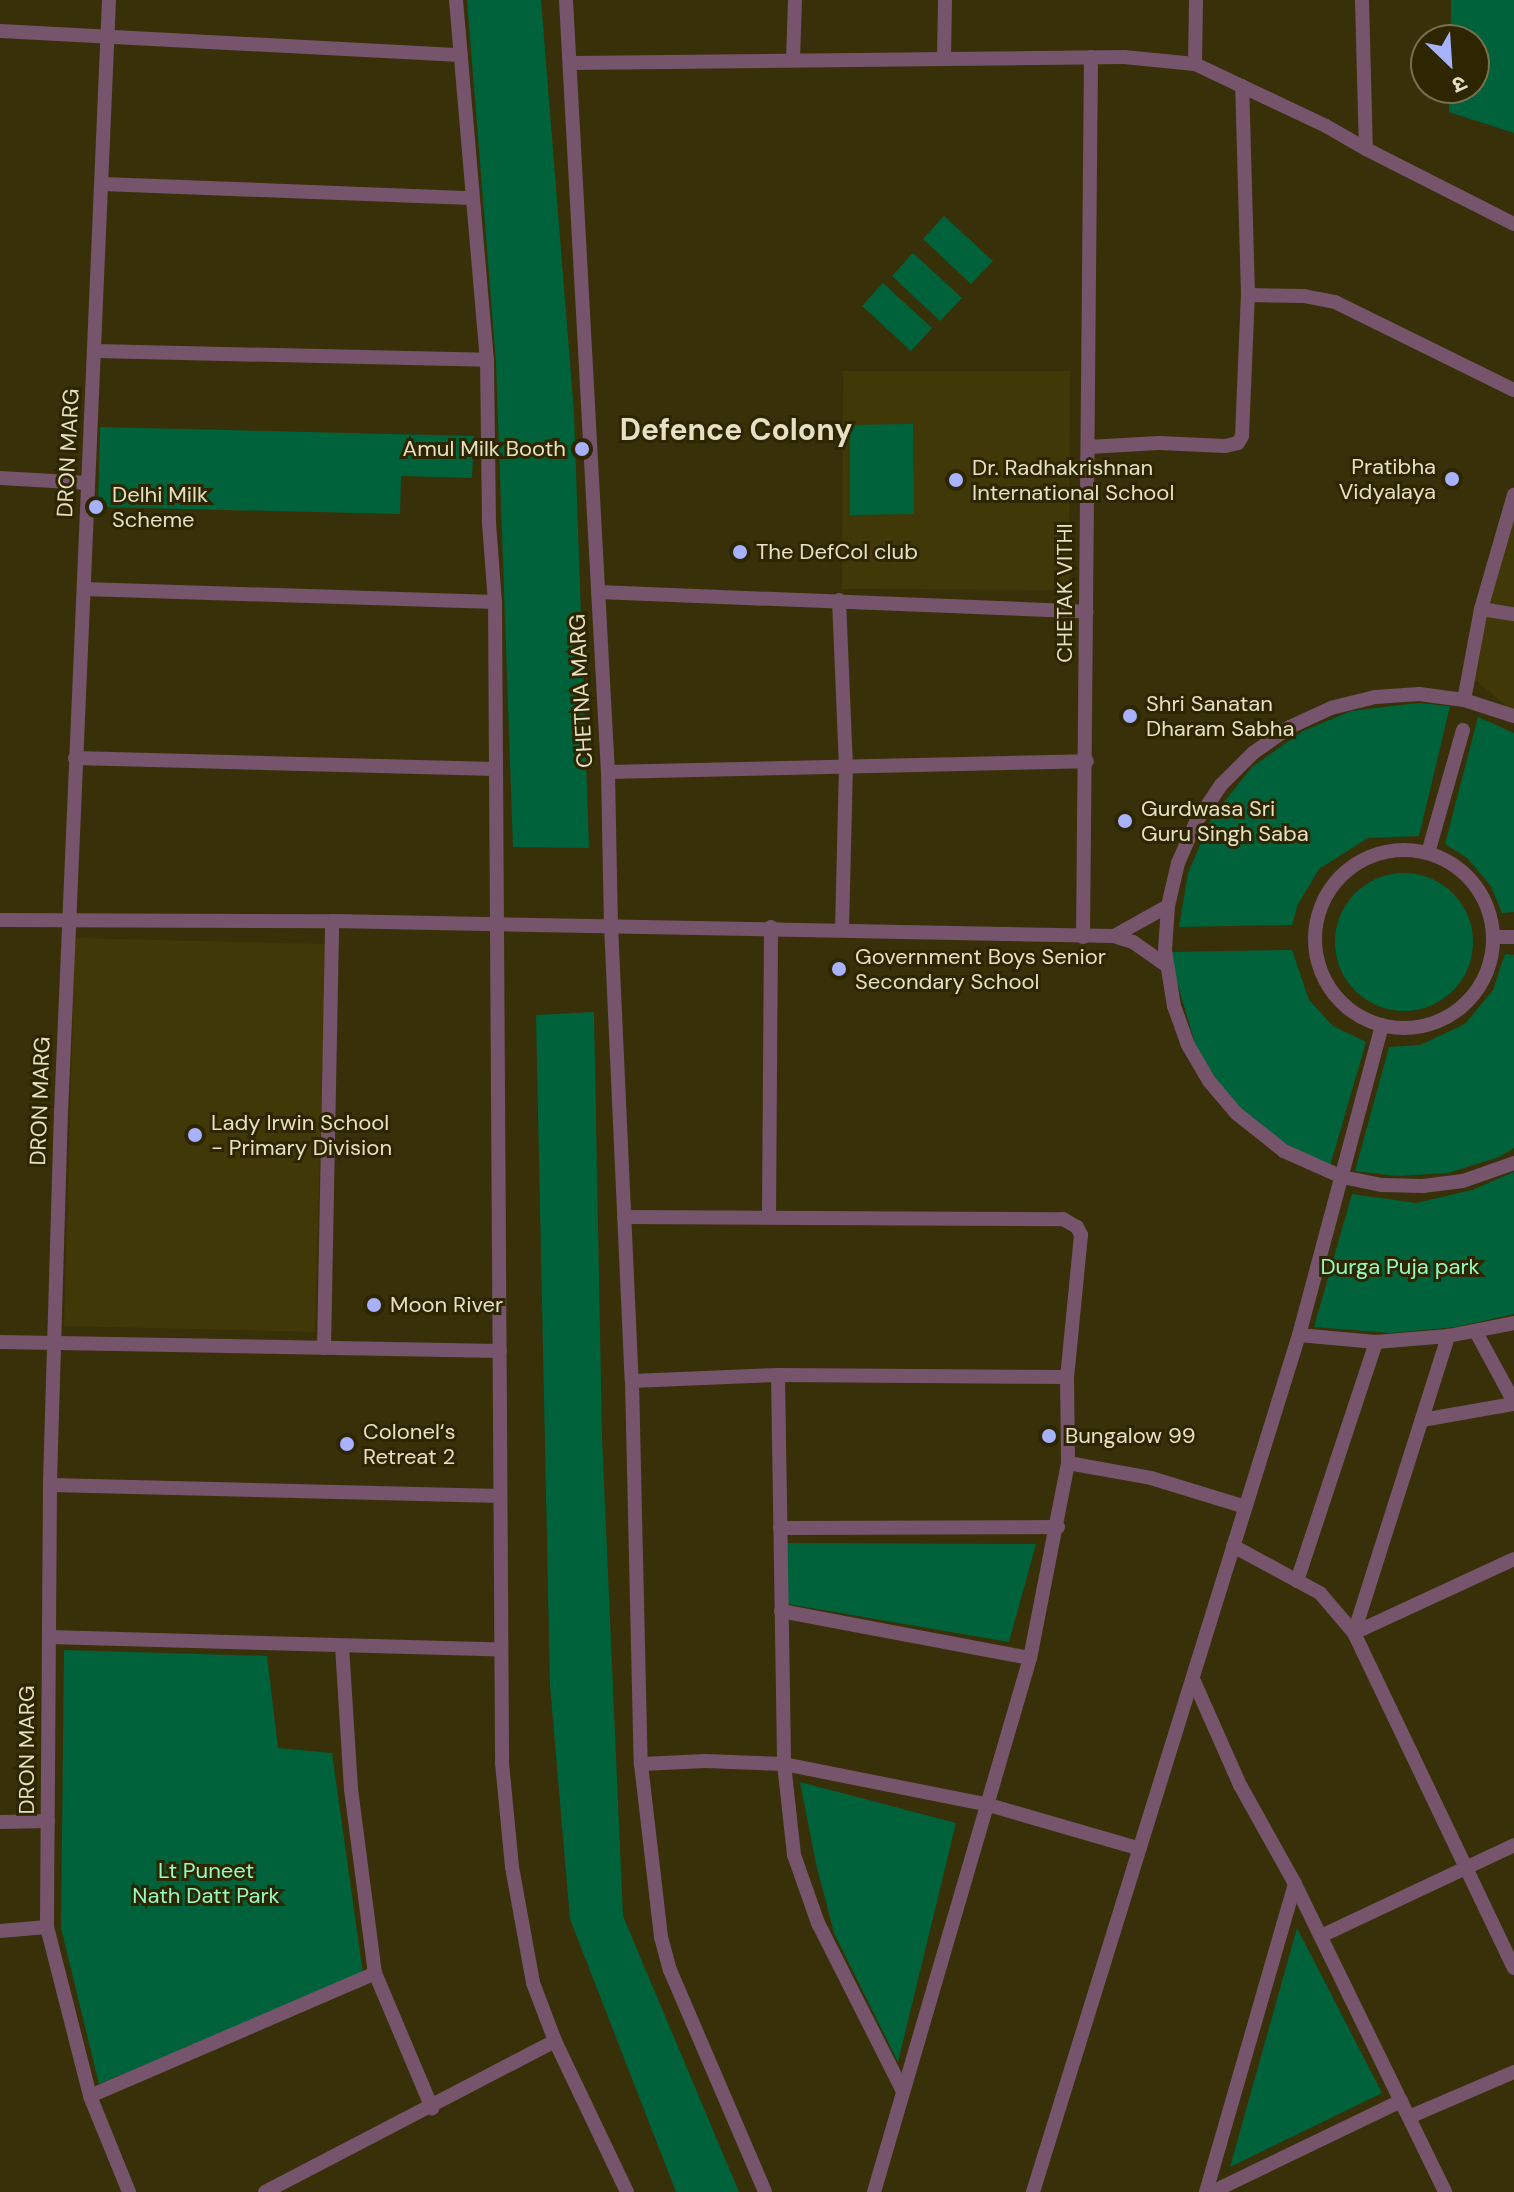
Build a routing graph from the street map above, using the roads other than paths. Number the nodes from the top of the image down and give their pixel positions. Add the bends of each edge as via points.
1 (109, 0) edge
2 (456, 0) edge
3 (566, 0) edge
4 (795, 0) edge
5 (945, 0) edge
6 (1196, 0) edge
7 (1362, 0) edge
8 (0, 31) edge
9 (107, 36) junction
10 (460, 55) junction
11 (1091, 57) junction
12 (944, 58) junction
13 (793, 60) junction
14 (571, 63) junction
15 (1195, 64) junction
16 (1242, 86) junction
17 (1366, 149) junction
18 (103, 184) junction
19 (471, 198) junction
20 (1514, 224) edge
21 (1248, 295) junction
22 (96, 351) junction
23 (487, 360) junction
24 (1514, 390) edge
25 (1088, 447) junction
26 (0, 478) edge
27 (88, 483) junction
28 (1514, 495) edge
29 (1507, 551) edge
30 (84, 589) junction
31 (598, 592) junction
32 (839, 600) junction
33 (495, 602) junction
34 (1481, 609) junction
35 (1087, 612) junction
36 (1514, 614) edge
37 (1464, 700) junction
38 (1514, 716) edge
39 (1463, 730) dead end
40 (75, 758) junction
41 (1087, 761) junction
42 (846, 766) junction
43 (496, 769) junction
44 (608, 772) junction
45 (1428, 853) junction
46 (1168, 906) junction
47 (69, 919) junction
48 (0, 920) edge
49 (332, 921) junction
50 (500, 923) junction
51 (611, 925) junction
52 (771, 927) junction
53 (842, 928) junction
54 (1114, 936) junction
55 (1083, 937) junction
56 (1493, 937) junction
57 (1514, 937) edge
58 (1166, 965) junction
59 (1382, 1025) junction
60 (1514, 1163) edge
61 (1342, 1177) junction
62 (769, 1215) junction
63 (624, 1217) junction
64 (1514, 1323) edge
65 (1476, 1332) junction
66 (1299, 1335) junction
67 (1448, 1336) junction
68 (55, 1341) junction
69 (0, 1342) edge
70 (1376, 1342) junction
71 (324, 1348) junction
72 (500, 1351) junction
73 (778, 1375) junction
74 (1067, 1377) junction
75 (632, 1381) junction
76 (1514, 1403) edge
77 (484, 1418) dead end
78 (500, 1419) junction
79 (1422, 1420) junction
80 (1068, 1463) junction
81 (50, 1485) junction
82 (500, 1496) junction
83 (1246, 1507) junction
84 (1058, 1527) junction
85 (780, 1528) junction
86 (1233, 1546) junction
87 (1513, 1562) edge
88 (1297, 1581) junction
89 (781, 1611) junction
90 (1354, 1633) junction
91 (49, 1637) junction
92 (342, 1646) junction
93 (501, 1650) junction
94 (1030, 1658) junction
95 (1193, 1679) junction
96 (641, 1764) junction
97 (784, 1764) junction
98 (989, 1805) junction
99 (48, 1821) junction
100 (0, 1822) edge
101 (1514, 1845) edge
102 (1140, 1849) junction
103 (1466, 1867) junction
104 (1295, 1884) junction
105 (47, 1927) junction
106 (0, 1931) edge
107 (1321, 1936) junction
108 (1507, 1936) edge
109 (1514, 1968) edge
110 (375, 1973) junction
111 (555, 2041) junction
112 (1514, 2072) edge
113 (902, 2089) junction
114 (90, 2096) junction
115 (1401, 2101) junction
116 (432, 2108) junction
117 (1409, 2117) junction
118 (129, 2192) edge
119 (265, 2192) edge
120 (627, 2192) edge
121 (765, 2192) edge
122 (874, 2192) edge
123 (1033, 2192) edge
124 (1209, 2192) edge
125 (1445, 2192) edge

1 - 9 street, DRON MARG
2 - 10 street
3 - 14 street, CHETNA MARG
4 - 13 street
5 - 12 street
6 - 15 street
7 - 17 street
8 - 9 street
9 - 10 street
9 - 18 street, DRON MARG
10 - 19 street
11 - 12 street
11 - 15 street
11 - 25 street, CHETAK VITHI
12 - 13 street
13 - 14 street
14 - 31 street, CHETNA MARG
15 - 16 street
16 - 17 street
16 - 21 street
17 - 20 street
18 - 19 street
18 - 22 street, DRON MARG
19 - 23 street
21 - 24 street via 1335,302
21 - 25 street via 1238,443
22 - 23 street
22 - 27 street, DRON MARG
23 - 33 street
25 - 35 street, CHETAK VITHI
26 - 27 street
27 - 30 street, DRON MARG
28 - 29 street
29 - 34 street
30 - 33 street
30 - 40 street, DRON MARG
31 - 32 street
31 - 44 street, CHETNA MARG
32 - 35 street
32 - 42 street
33 - 43 street
34 - 36 street
34 - 37 street
35 - 41 street, CHETAK VITHI
37 - 38 street
37 - 46 street via 1419,694 1360,701 1290,727 1221,785 1196,822 1178,863
39 - 45 street
40 - 43 street
40 - 47 street, DRON MARG
41 - 42 street
41 - 55 street, CHETAK VITHI
42 - 44 street
42 - 53 street
43 - 50 street
44 - 51 street, CHETNA MARG
45 - 56 street via 1446,860 1475,884 1488,909
45 - 59 street via 1382,853 1353,866 1331,888 1318,916 1315,947 1323,977 1341,1002
46 - 54 street
46 - 58 street
47 - 48 street
47 - 49 street
47 - 68 street, DRON MARG
49 - 50 street
49 - 71 street
50 - 51 street
50 - 72 street
51 - 52 street
51 - 63 street, CHETNA MARG
52 - 53 street
52 - 62 street
53 - 55 street
54 - 55 street
54 - 58 street via 1133,942
56 - 57 street
56 - 59 street via 1486,972 1466,1002 1436,1022
58 - 61 street via 1188,1045 1209,1081 1267,1140
59 - 61 street
60 - 61 street via 1463,1181 1423,1186
61 - 66 street
62 - 63 street
62 - 74 street via 1063,1219 1081,1235
63 - 75 street, CHETNA MARG
64 - 65 street
65 - 67 street
65 - 76 street
66 - 70 street
66 - 83 street
67 - 70 street
67 - 79 street
68 - 69 street
68 - 71 street
68 - 81 street, DRON MARG
70 - 88 street
71 - 72 street
72 - 78 street
73 - 74 street
73 - 75 street
73 - 85 street
74 - 80 street
75 - 96 street, CHETNA MARG
76 - 79 street
77 - 78 street
78 - 82 street
79 - 90 street
80 - 83 street via 1151,1478
80 - 84 street
81 - 82 street
81 - 91 street, DRON MARG
82 - 93 street
83 - 86 street
84 - 85 street
84 - 94 street
85 - 89 street
86 - 88 street
86 - 95 street
87 - 90 street
88 - 90 street via 1320,1593
89 - 94 street
89 - 97 street
90 - 103 street
91 - 92 street
91 - 99 street, DRON MARG
92 - 93 street
92 - 110 street via 351,1789
93 - 111 street via 502,1763 512,1867 533,1983
94 - 98 street
95 - 102 street
95 - 104 street via 1240,1785
96 - 97 street
96 - 121 street, CHETNA MARG via 661,1937 670,1970
97 - 98 street
97 - 113 street via 794,1855 818,1923
98 - 102 street
98 - 113 street
99 - 100 street
99 - 105 street, DRON MARG
101 - 103 street
102 - 123 street
103 - 107 street
103 - 108 street
104 - 107 street
104 - 124 street
105 - 106 street
105 - 114 street, DRON MARG
107 - 115 street
108 - 109 street
110 - 114 street
110 - 116 street
111 - 116 street
111 - 120 street
112 - 117 street
113 - 122 street
114 - 118 street, DRON MARG
115 - 117 street
115 - 124 street
116 - 119 street
117 - 125 street

